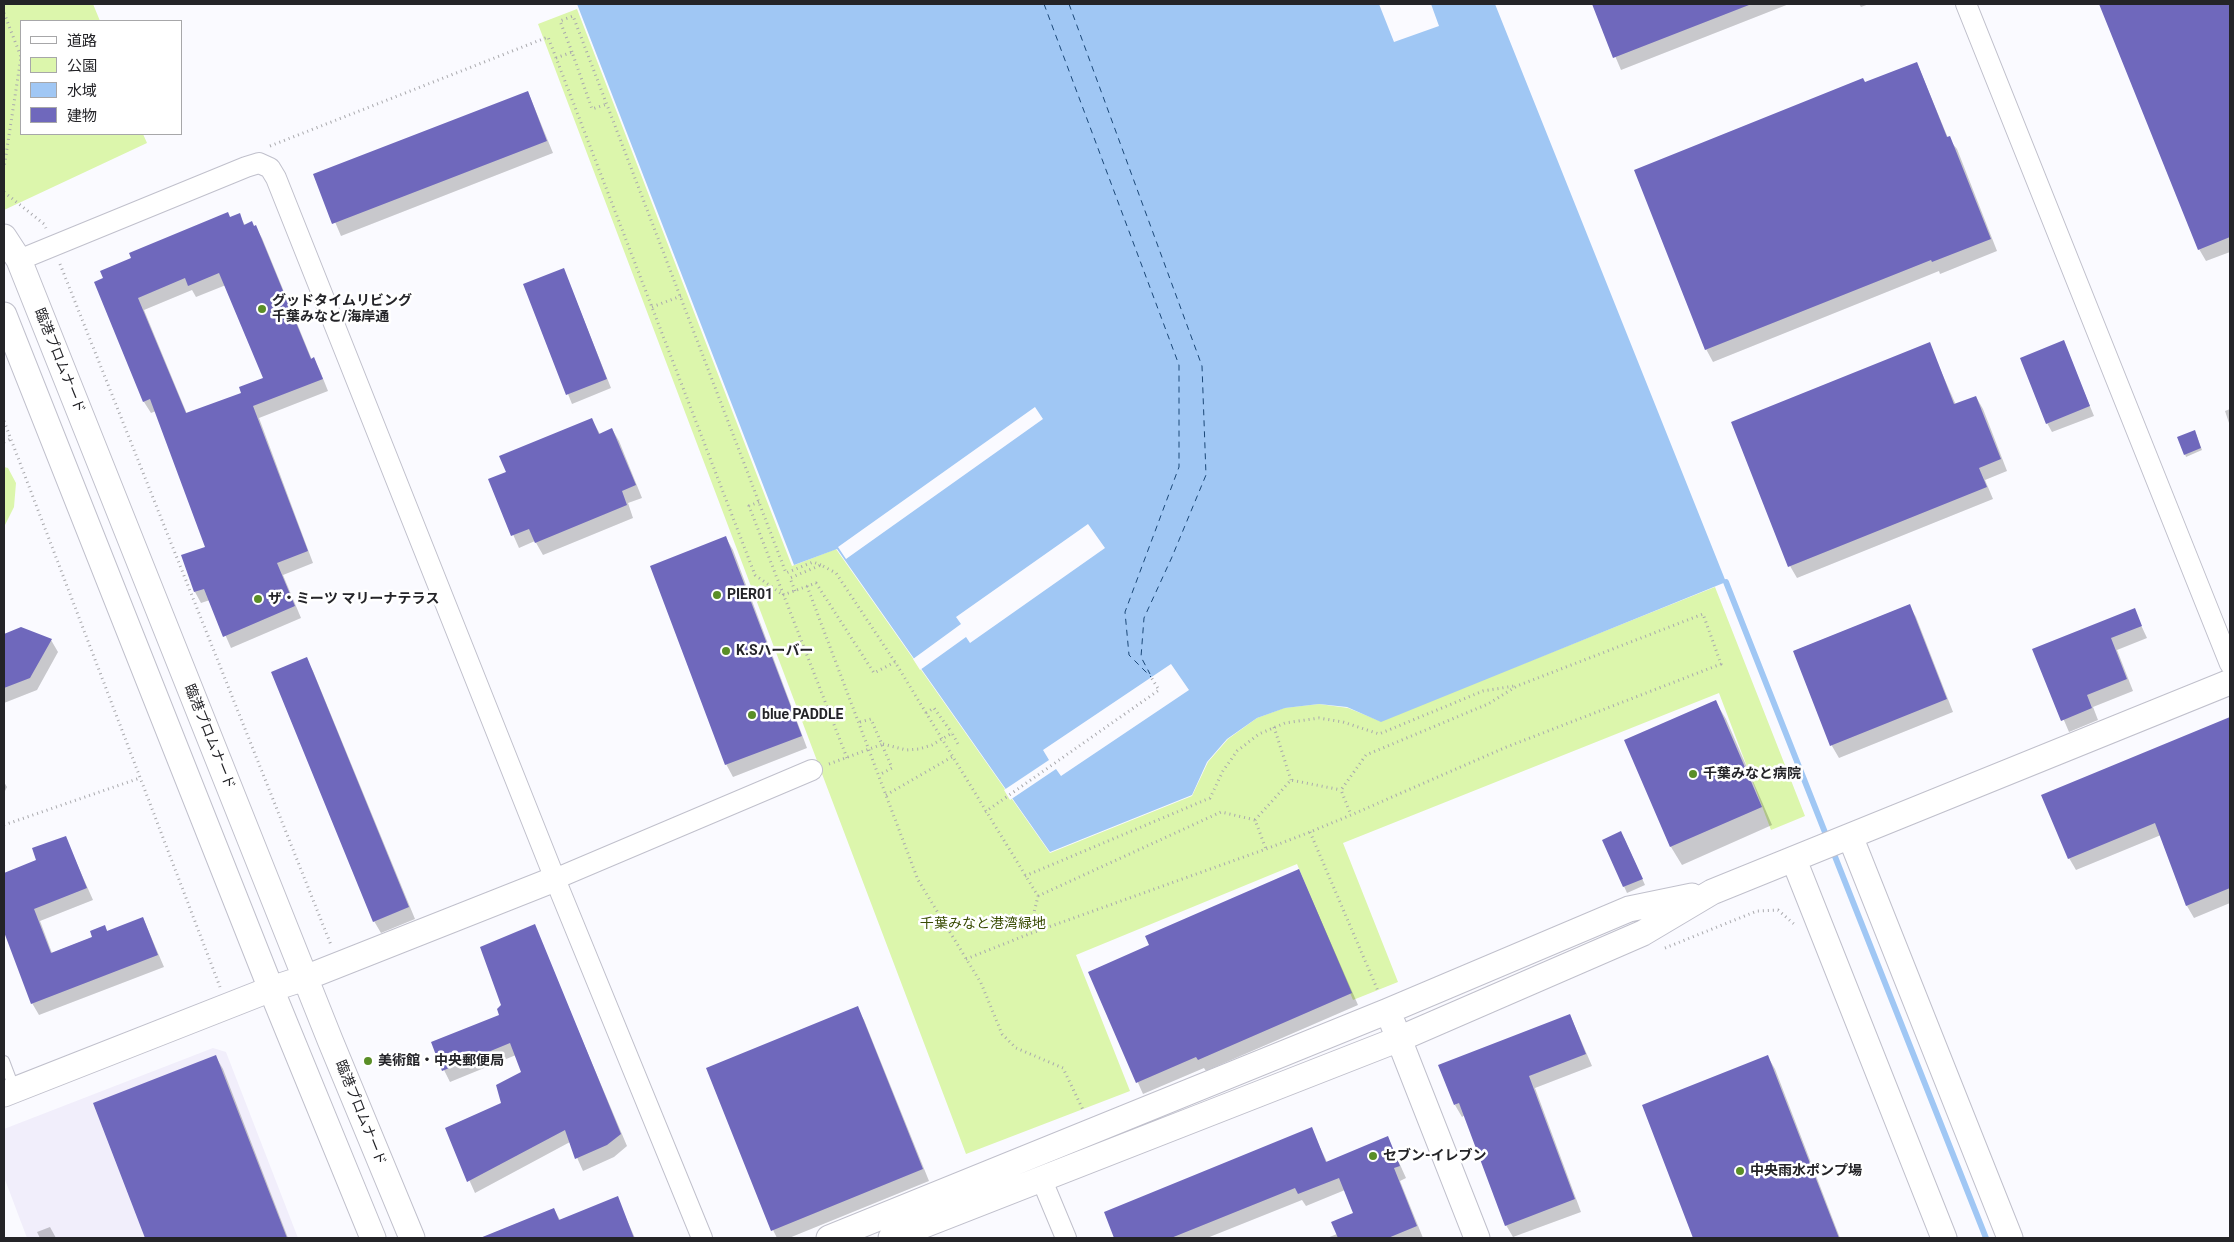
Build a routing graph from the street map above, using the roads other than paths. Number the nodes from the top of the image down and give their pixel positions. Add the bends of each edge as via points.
1 (1966, 4) edge
2 (4, 237) edge
3 (19, 260) junction
4 (4, 315) edge
5 (2230, 664) edge
6 (2230, 682) edge
7 (812, 770) dead end
8 (1846, 838) junction
9 (1794, 860) junction
10 (555, 879) junction
11 (1712, 892) junction
12 (305, 978) junction
13 (271, 989) junction
14 (1384, 1003) junction
15 (1398, 1039) junction
16 (4, 1061) edge
17 (9, 1092) edge
18 (1041, 1178) junction
19 (373, 1238) edge
20 (412, 1238) edge
21 (702, 1238) edge
22 (829, 1238) edge
23 (891, 1238) edge
24 (1066, 1238) edge
25 (1477, 1238) edge
26 (1944, 1238) edge
27 (2010, 1238) edge

1 - 5 street
2 - 3 street, 臨港プロムナード
3 - 10 street via 246,167 259,163 270,168
3 - 12 street, 臨港プロムナード
4 - 13 street
6 - 8 street
7 - 10 street
8 - 9 street
8 - 27 street
9 - 11 street
9 - 26 street
10 - 12 street
10 - 21 street
11 - 14 street via 1629,909
11 - 15 street via 1643,933
12 - 13 street
12 - 20 street, 臨港プロムナード
13 - 17 street
13 - 19 street
14 - 15 street
14 - 22 street
15 - 18 street
15 - 25 street
16 - 17 lane
18 - 23 street
18 - 24 street

